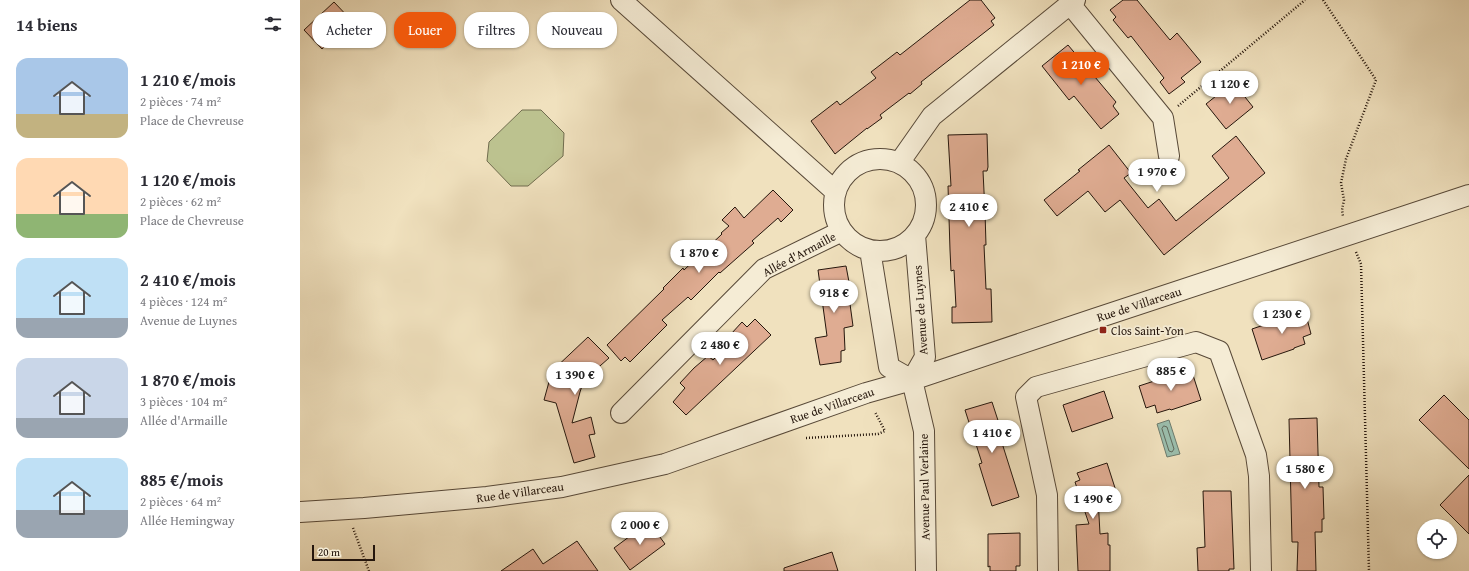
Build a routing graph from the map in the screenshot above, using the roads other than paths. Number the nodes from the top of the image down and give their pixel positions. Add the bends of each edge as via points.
1 (621, 0) edge
2 (1073, 2) edge
3 (1168, 156) dead end
4 (899, 163) junction
5 (836, 192) junction
6 (1469, 195) edge
7 (842, 231) junction
8 (915, 235) junction
9 (870, 250) junction
10 (912, 380) junction
11 (621, 413) dead end
12 (300, 512) edge
13 (926, 571) edge
14 (1048, 571) edge
15 (1261, 571) edge

1 - 5 street
2 - 3 street via 1163,118
2 - 4 street via 932,116
4 - 5 street via 886,159 859,164 848,172 839,183
4 - 8 street via 911,170 925,195 923,223
5 - 7 street via 834,208 836,220
6 - 10 street, Rue de Villarceau
7 - 9 street via 850,240
7 - 11 street, Allée d'Armaille via 764,269
8 - 9 street via 895,249
8 - 10 street, Avenue de Luynes via 925,357
9 - 10 street via 888,367
10 - 12 street, Rue de Villarceau via 866,393 665,464 562,487 487,497
10 - 13 street, Avenue Paul Verlaine via 924,431
14 - 15 street via 1047,495 1026,398 1036,386 1196,342 1219,351 1256,455 1259,476

